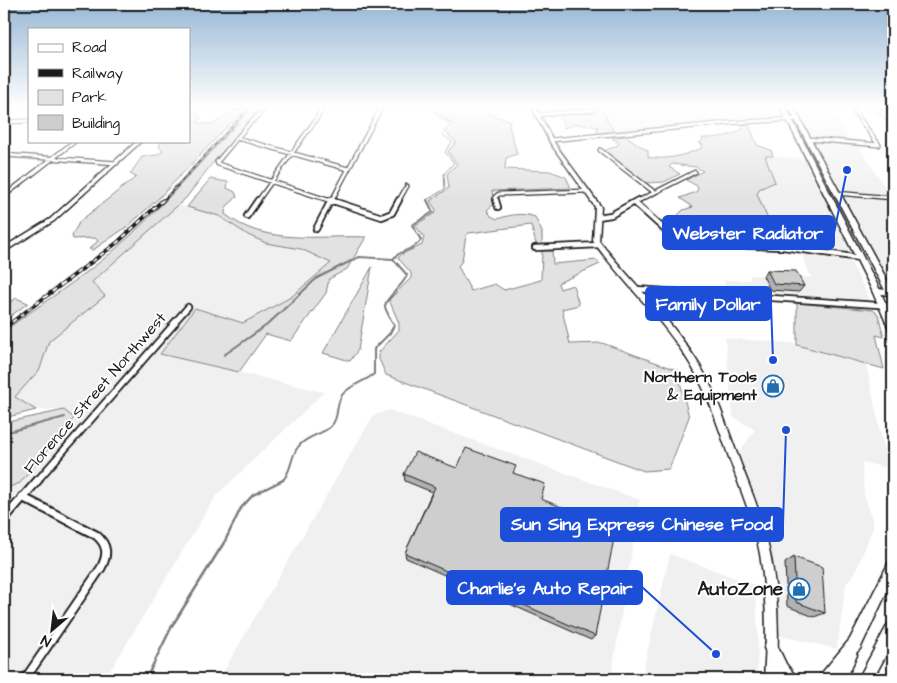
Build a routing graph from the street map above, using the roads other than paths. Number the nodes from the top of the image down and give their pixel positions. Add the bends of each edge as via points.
1 (237, 138) joint
2 (302, 138) edge
3 (365, 138) edge
4 (575, 138) edge
5 (799, 138) edge
6 (874, 138) edge
7 (551, 140) joint
8 (808, 140) joint
9 (74, 142) edge
10 (139, 142) edge
11 (600, 150) dead end
12 (291, 153) junction
13 (4, 155) edge
14 (54, 158) junction
15 (117, 163) junction
16 (348, 170) junction
17 (695, 172) dead end
18 (272, 182) junction
19 (407, 186) dead end
20 (587, 191) junction
21 (654, 192) junction
22 (836, 192) junction
23 (4, 196) edge
24 (893, 198) edge
25 (332, 201) junction
26 (635, 203) junction
27 (832, 204) junction
28 (843, 205) junction
29 (498, 207) dead end
30 (248, 216) dead end
31 (598, 217) junction
32 (316, 229) dead end
33 (599, 245) junction
34 (536, 248) dead end
35 (4, 250) edge
36 (860, 258) junction
37 (635, 289) junction
38 (876, 291) junction
39 (892, 294) edge
40 (883, 305) junction
41 (893, 306) edge
42 (188, 307) dead end
43 (893, 329) edge
44 (22, 497) junction
45 (4, 518) edge
46 (893, 566) edge
47 (893, 629) edge
48 (855, 644) junction
49 (771, 648) junction
50 (25, 679) edge
51 (770, 679) edge
52 (789, 679) edge
53 (826, 679) edge
54 (839, 679) edge
55 (865, 679) edge

1 - 12 street
1 - 18 street via 218,164
2 - 12 street
3 - 16 street
4 - 7 street
5 - 27 highway
6 - 8 street via 879,145
7 - 20 street
8 - 22 highway
9 - 14 street
10 - 15 street
11 - 21 street
12 - 16 street
12 - 18 street
13 - 14 street
14 - 15 street
14 - 23 street
15 - 35 street via 52,220
16 - 25 street
17 - 21 street
18 - 25 street
18 - 30 street
19 - 25 street via 392,213 382,217
20 - 29 street via 499,194 495,197
20 - 31 street via 598,208
21 - 26 street
22 - 24 street
22 - 28 highway
25 - 32 street
26 - 31 street via 612,216
26 - 36 street via 679,242 793,248
27 - 28 highway
27 - 36 highway
28 - 39 highway
31 - 33 street via 595,237
33 - 34 street
33 - 37 street
36 - 38 highway
37 - 40 street
37 - 49 street via 693,360 719,418 761,536 768,579
38 - 39 street
38 - 40 highway
40 - 41 street
40 - 43 highway
42 - 44 street, Florence Street Northwest
44 - 45 street, Florence Street Northwest
44 - 50 street via 96,535 106,546 102,568
46 - 48 highway
47 - 55 highway
48 - 53 highway
48 - 54 highway
49 - 51 street
49 - 52 highway

